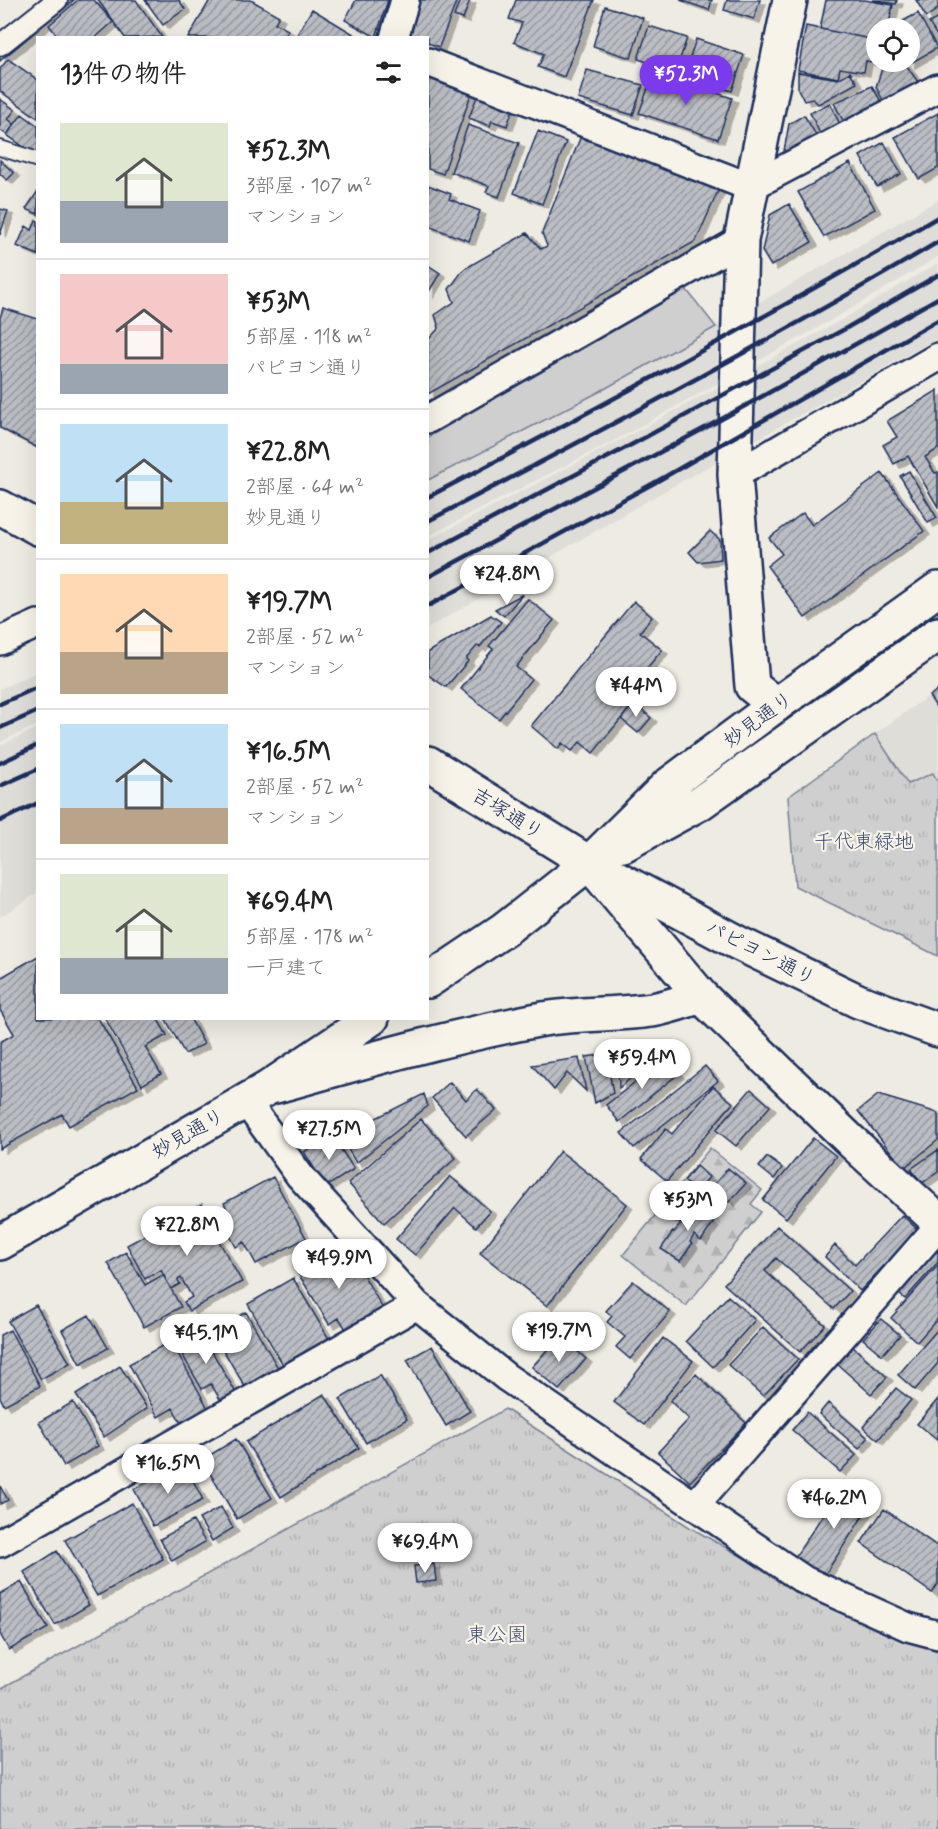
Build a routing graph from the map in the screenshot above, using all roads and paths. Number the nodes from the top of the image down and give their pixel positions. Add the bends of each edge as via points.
1 (57, 0) edge
2 (405, 0) edge
3 (790, 0) edge
4 (395, 36) edge
5 (0, 45) edge
6 (429, 62) edge
7 (938, 88) edge
8 (0, 148) edge
9 (36, 159) edge
10 (750, 187) junction
11 (741, 240) junction
12 (938, 357) edge
13 (429, 418) edge
14 (735, 475) junction
15 (0, 507) edge
16 (36, 527) edge
17 (938, 589) edge
18 (36, 625) edge
19 (938, 634) edge
20 (0, 641) edge
21 (776, 705) junction
22 (429, 764) edge
23 (589, 863) junction
24 (429, 980) edge
25 (701, 996) junction
26 (369, 1020) edge
27 (938, 1030) edge
28 (257, 1094) junction
29 (938, 1221) edge
30 (938, 1227) edge
31 (0, 1243) edge
32 (417, 1305) junction
33 (695, 1505) junction
34 (0, 1543) edge
35 (938, 1635) edge

1 - 5 street
2 - 4 street
3 - 10 main road
6 - 10 street
7 - 10 street
8 - 9 lane
10 - 11 main road
11 - 13 street
11 - 14 main road
12 - 14 street
14 - 21 main road via 752,686
15 - 16 main road
17 - 21 main road, 妙見通り
18 - 20 street
19 - 23 main road, 妙見通り via 700,803
21 - 23 main road, 妙見通り via 667,786
22 - 23 main road, 吉塚通り
23 - 24 main road, 妙見通り via 504,930
23 - 25 main road
23 - 27 main road, パピヨン通り via 738,943 848,996
25 - 28 main road via 670,1007 561,1016 490,1029
25 - 29 main road
26 - 28 main road, 妙見通り
28 - 31 main road, 妙見通り
28 - 32 street via 300,1176
30 - 33 street
32 - 33 street via 506,1377
32 - 34 street
33 - 35 street via 804,1580 908,1627

